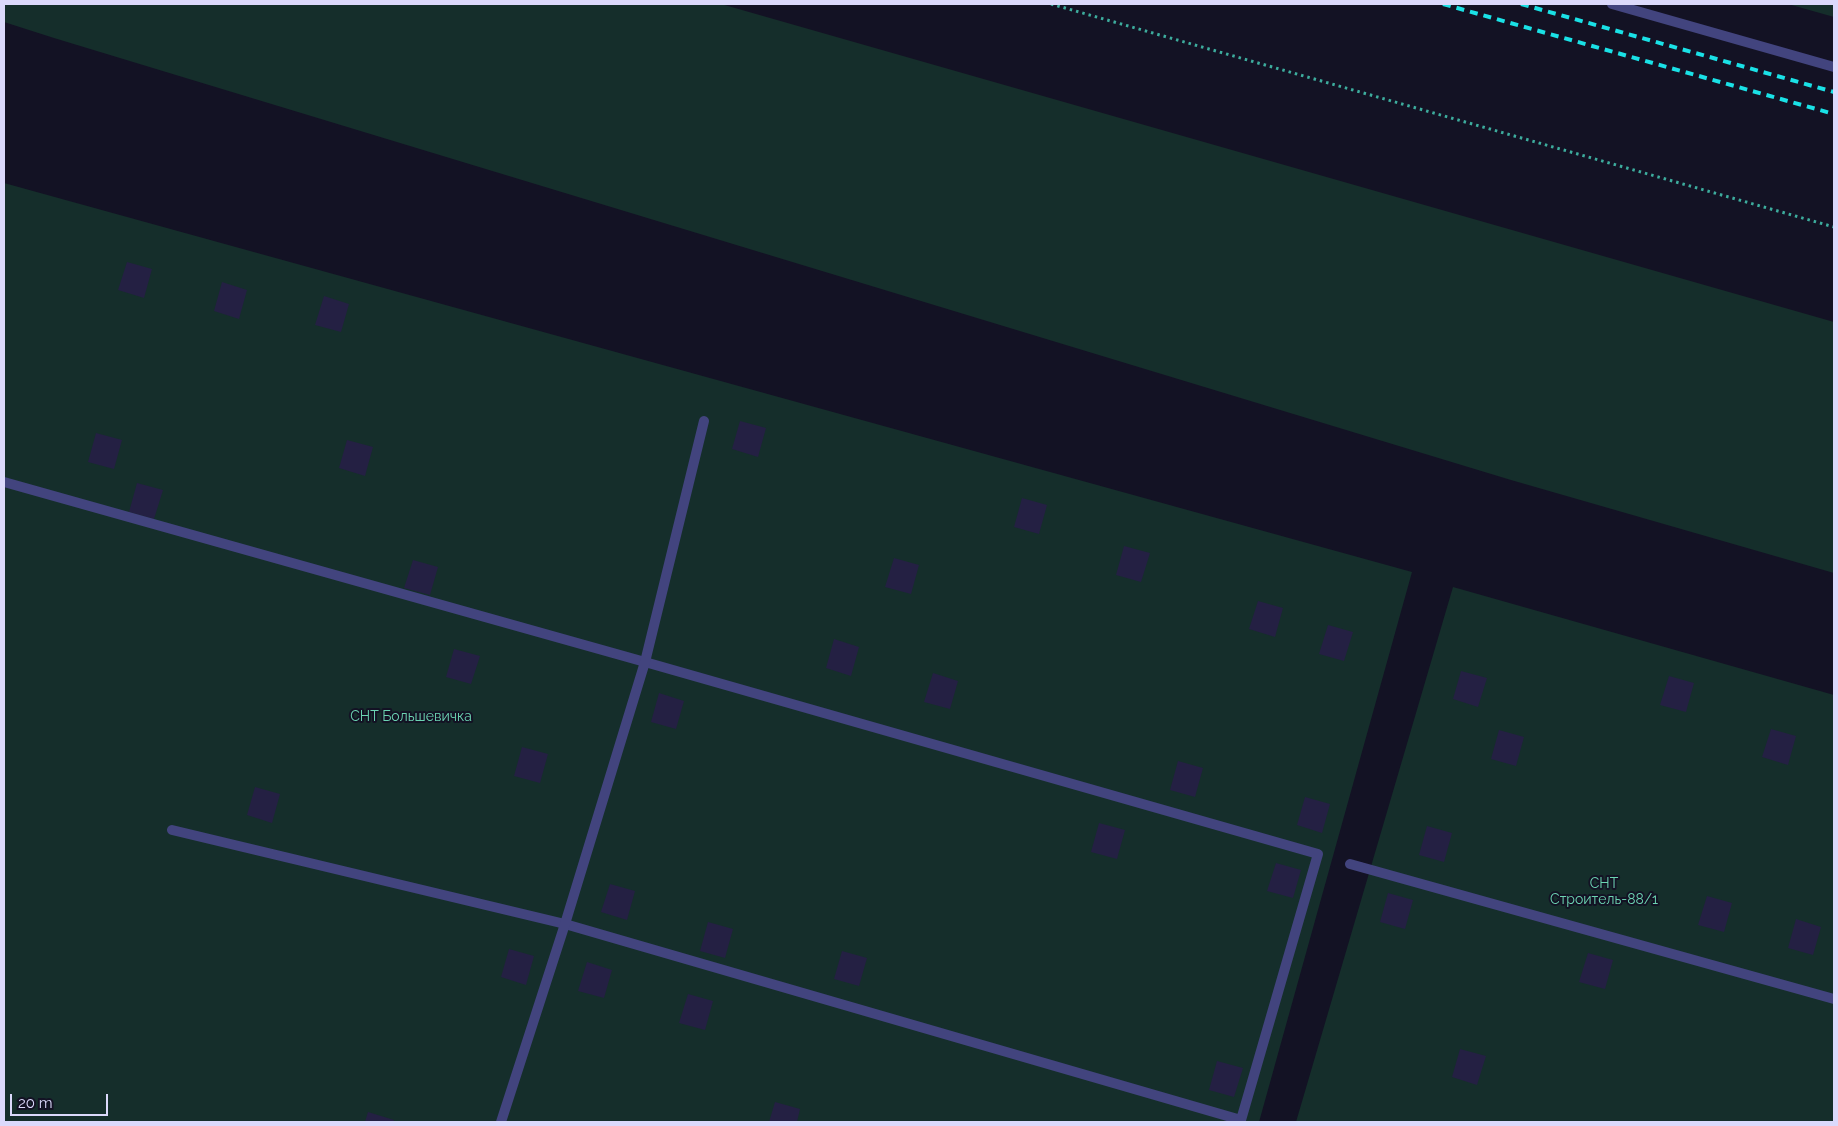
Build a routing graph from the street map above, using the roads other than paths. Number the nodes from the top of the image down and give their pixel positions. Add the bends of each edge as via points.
1 (1612, 4) edge
2 (1834, 67) edge
3 (704, 421) dead end
4 (4, 482) edge
5 (645, 662) junction
6 (172, 830) dead end
7 (1350, 864) dead end
8 (565, 924) junction
9 (1834, 999) edge
10 (501, 1122) edge

1 - 2 street
3 - 5 street
4 - 5 street
5 - 8 street
5 - 8 street via 1318,854 1241,1120
6 - 8 street
7 - 9 street
8 - 10 street

